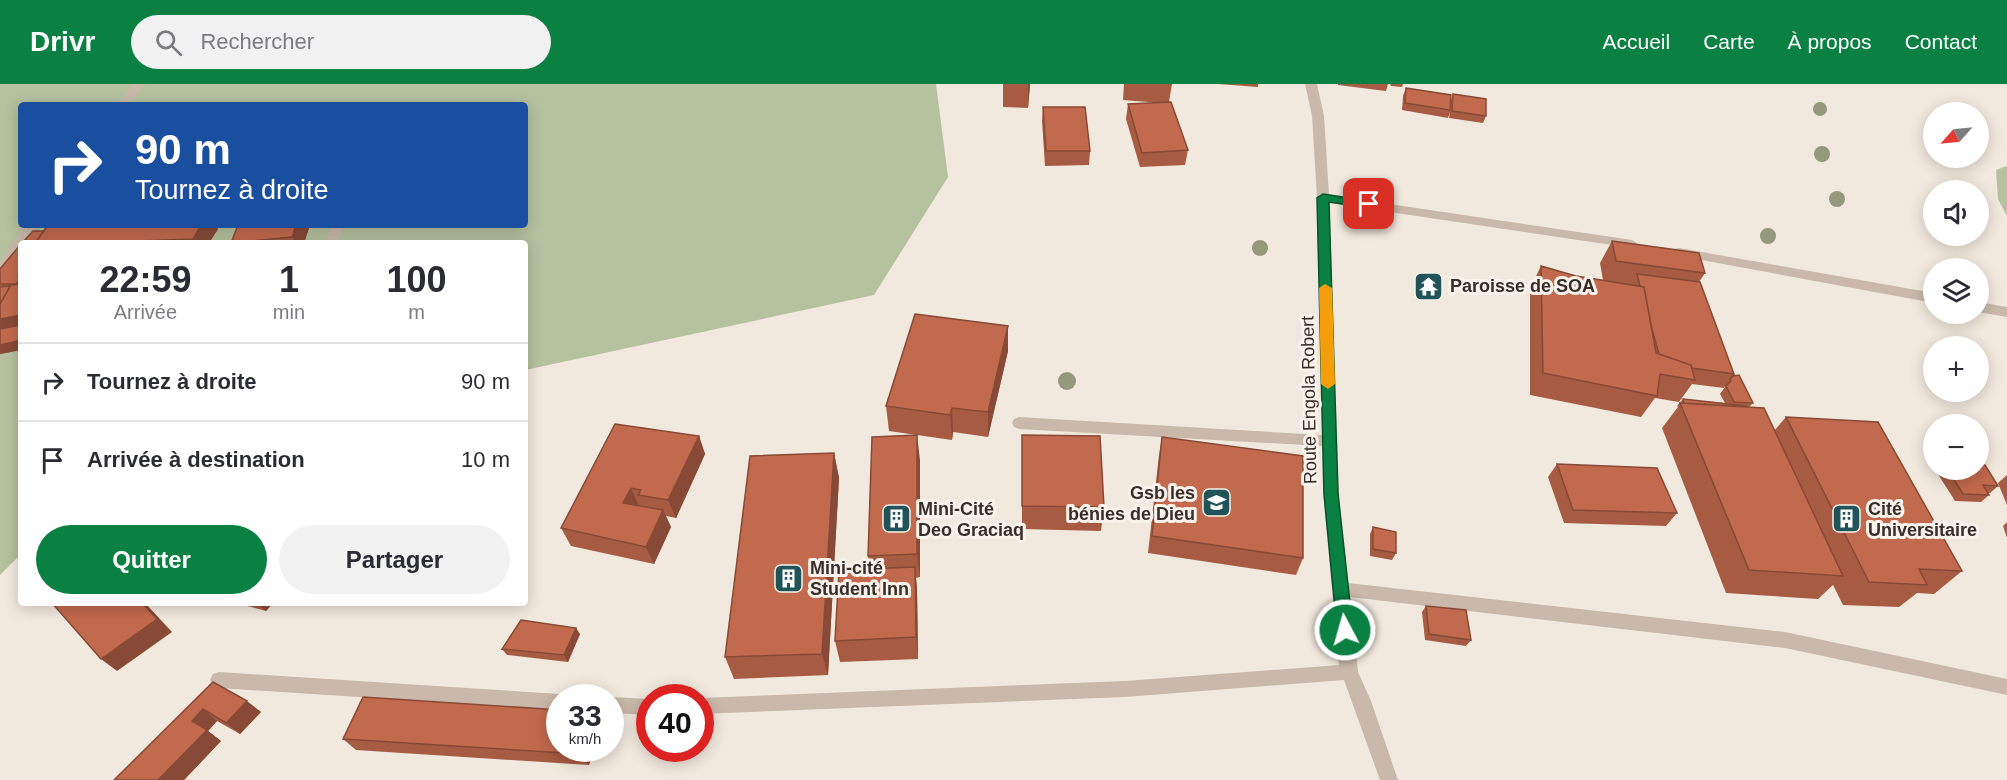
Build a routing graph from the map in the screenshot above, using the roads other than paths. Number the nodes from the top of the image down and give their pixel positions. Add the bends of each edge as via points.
1 (140, 84) edge
2 (1311, 84) edge
3 (125, 102) edge
4 (1323, 198) junction
5 (18, 245) edge
6 (1641, 246) edge
7 (1664, 249) edge
8 (0, 271) edge
9 (1923, 296) edge
10 (1989, 309) edge
11 (2007, 312) edge
12 (1020, 423) dead end
13 (1330, 441) junction
14 (1340, 588) junction
15 (1349, 672) junction
16 (219, 680) dead end
17 (2007, 687) edge
18 (546, 701) edge
19 (714, 705) edge
20 (1389, 780) edge

1 - 3 street
2 - 4 street, Route Engola Robert via 1318,116
4 - 6 street
4 - 13 street, Route Engola Robert
5 - 8 street
7 - 9 street
10 - 11 street
12 - 13 street
13 - 14 street, Route Engola Robert
14 - 15 street, Route Engola Robert
14 - 17 street via 1785,640
15 - 19 street via 1125,689
15 - 20 street, Route Engola Robert
16 - 18 street

